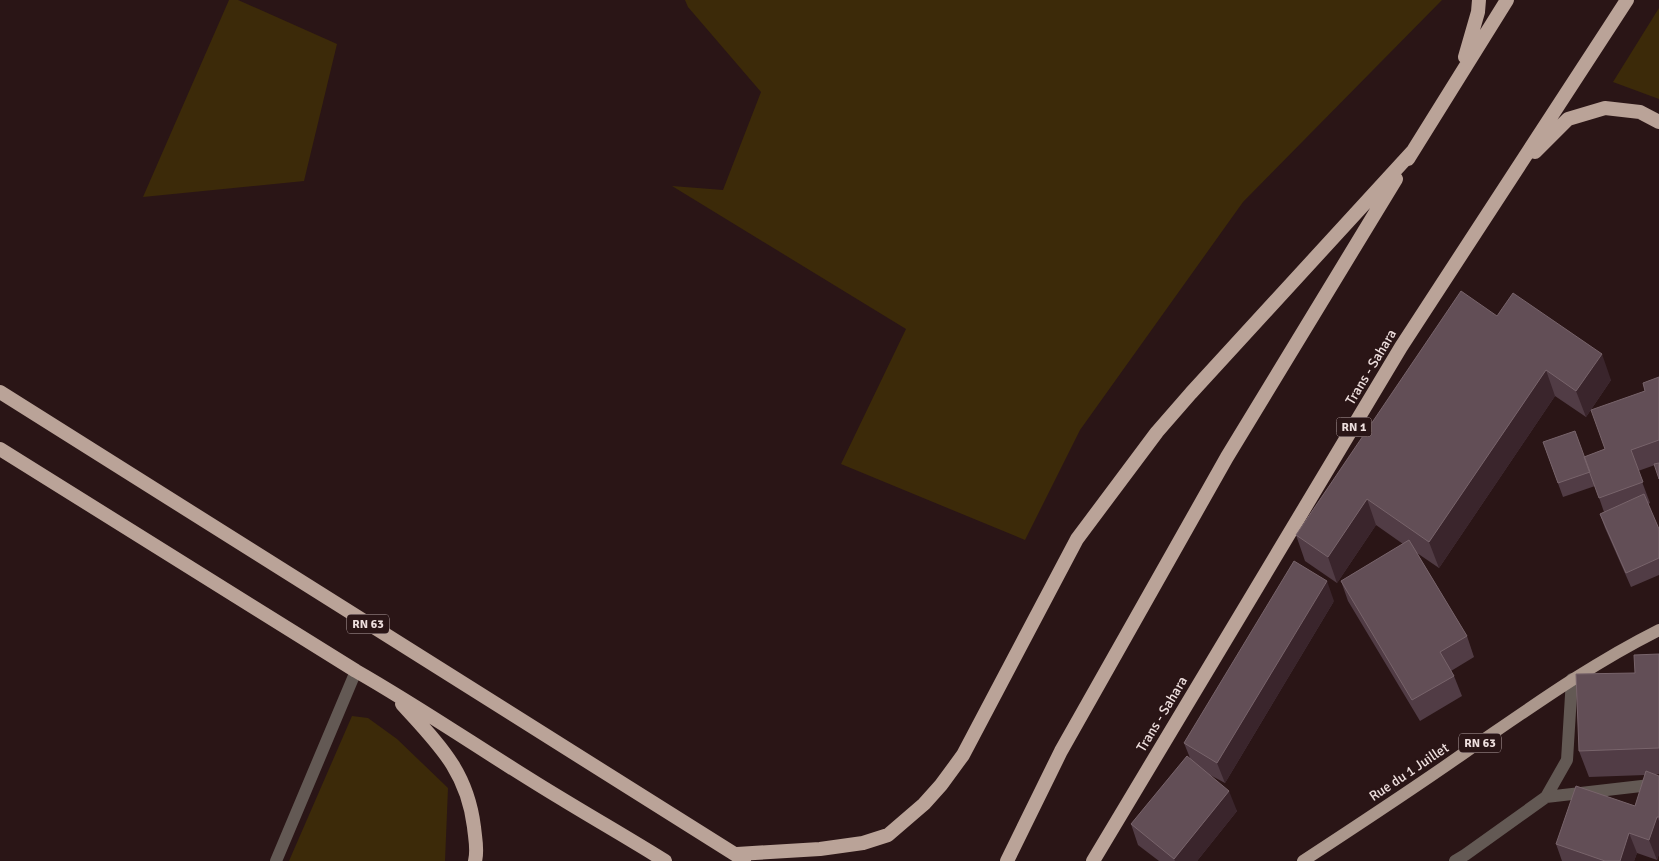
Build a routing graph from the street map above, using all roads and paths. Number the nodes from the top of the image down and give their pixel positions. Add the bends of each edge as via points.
1 (1479, 0) edge
2 (1507, 0) edge
3 (1627, 0) edge
4 (1460, 73) junction
5 (1659, 122) edge
6 (1412, 152) junction
7 (1515, 172) junction
8 (0, 392) edge
9 (0, 449) edge
10 (1659, 630) edge
11 (356, 671) junction
12 (1572, 679) junction
13 (389, 690) junction
14 (1659, 784) edge
15 (1546, 797) junction
16 (742, 858) edge
17 (1460, 858) edge
18 (276, 861) edge
19 (475, 861) edge
20 (665, 861) edge
21 (754, 861) edge
22 (1007, 861) edge
23 (1093, 861) edge
24 (1303, 861) edge
25 (1479, 861) edge

1 - 4 highway
2 - 4 highway
3 - 7 highway, Trans - Sahara / RN 1
4 - 6 highway
5 - 7 highway via 1640,112 1605,108 1568,119
6 - 16 highway via 1157,432 1077,539 963,755 924,804 888,835 863,843
6 - 22 highway via 1227,458 1061,750
7 - 23 highway, Trans - Sahara / RN 1 via 1402,347
8 - 16 highway, RN 63
9 - 11 highway
10 - 12 main road, Rue du 1 Juillet / RN 63 via 1623,647
11 - 13 highway
11 - 18 street
12 - 15 street via 1567,760
12 - 24 main road, Rue du 1 Juillet / RN 63
13 - 19 highway via 441,746 460,774 472,812
13 - 20 highway
14 - 15 street
15 - 17 street
16 - 21 highway
17 - 25 street

